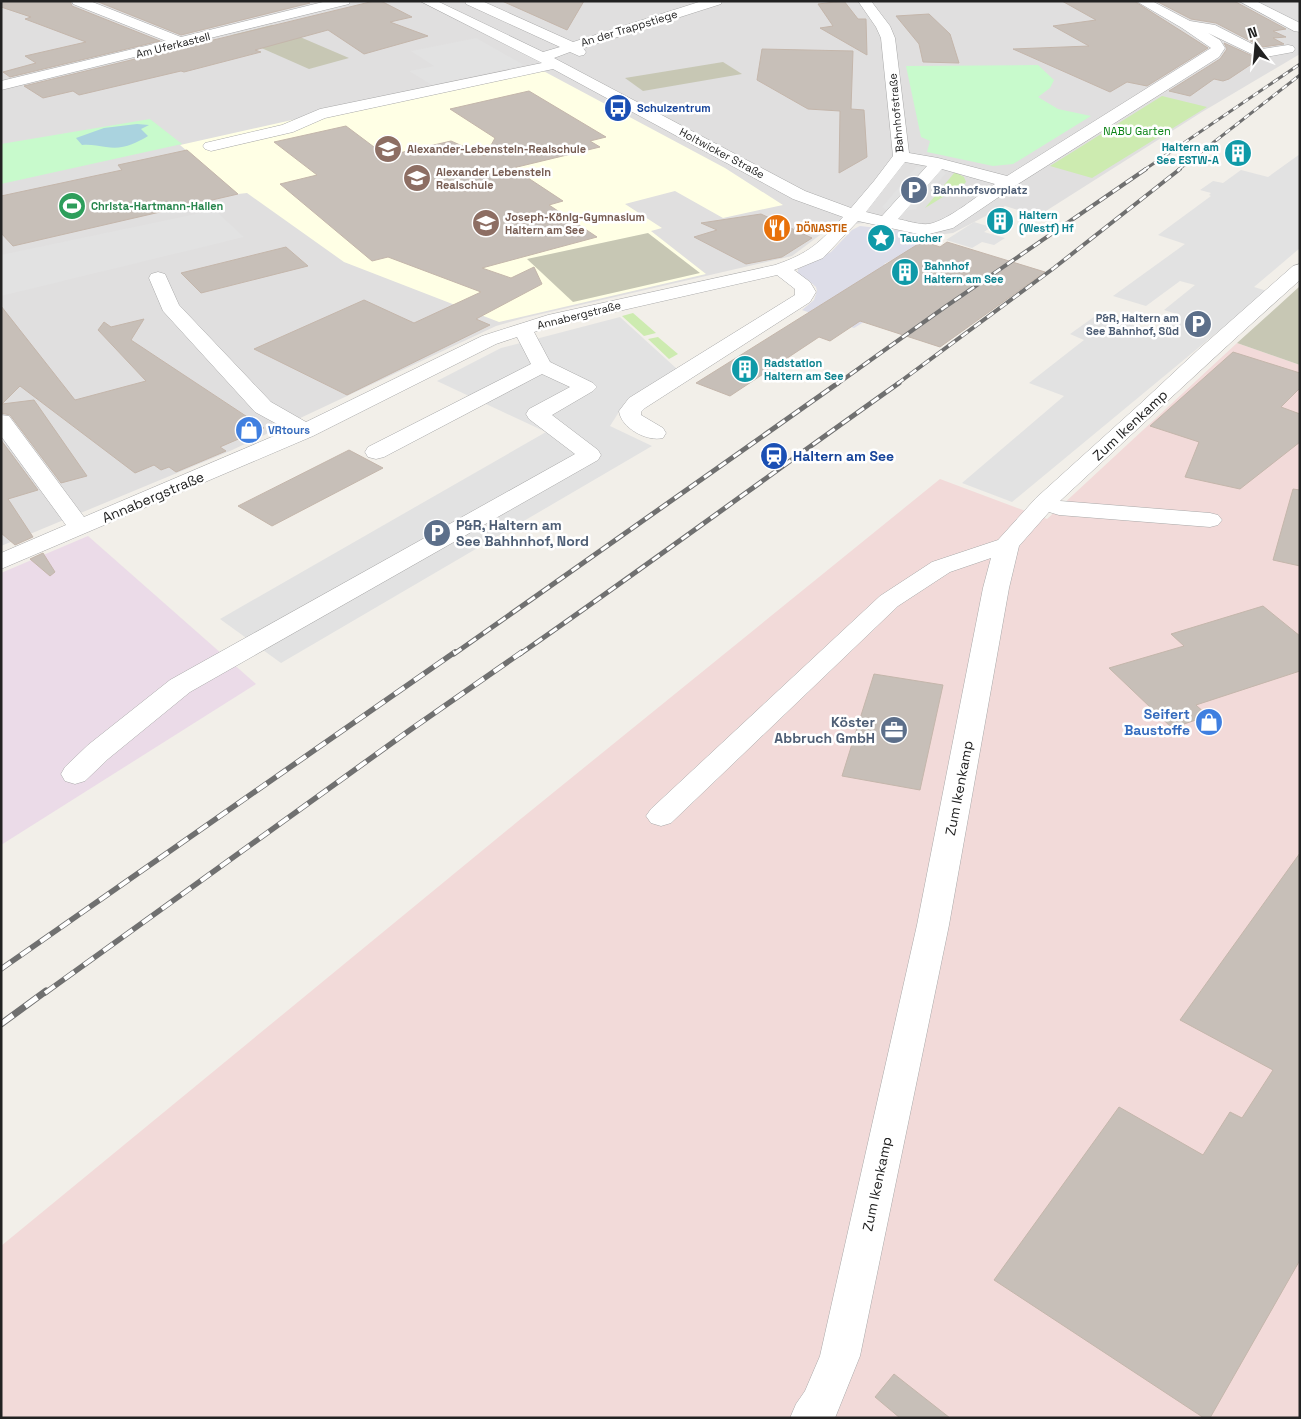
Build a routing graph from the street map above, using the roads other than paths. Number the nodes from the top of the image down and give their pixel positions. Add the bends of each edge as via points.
1 (78, 1) edge
2 (344, 1) edge
3 (426, 1) edge
4 (472, 1) edge
5 (716, 1) edge
6 (864, 1) edge
7 (1142, 1) edge
8 (1245, 1) edge
9 (446, 10) junction
10 (1187, 25) junction
11 (1299, 28) edge
12 (183, 42) junction
13 (572, 47) junction
14 (1288, 49) dead end
15 (588, 59) dead end
16 (549, 60) junction
17 (1, 86) edge
18 (211, 146) dead end
19 (901, 156) junction
20 (938, 163) junction
21 (985, 175) junction
22 (1009, 182) junction
23 (965, 190) dead end
24 (928, 213) dead end
25 (852, 214) junction
26 (886, 222) junction
27 (905, 226) junction
28 (780, 269) junction
29 (1300, 270) edge
30 (158, 278) dead end
31 (522, 329) junction
32 (542, 366) junction
33 (1, 421) edge
34 (305, 431) junction
35 (656, 434) dead end
36 (376, 452) dead end
37 (1044, 503) junction
38 (1210, 520) dead end
39 (80, 528) junction
40 (1007, 545) junction
41 (1, 562) edge
42 (75, 774) dead end
43 (661, 816) dead end
44 (822, 1414) edge

1 - 12 street
2 - 12 street, Am Uferkastell
3 - 9 street, Holtwicker Straße
4 - 9 street
4 - 13 street
5 - 13 street, An der Trappstiege
6 - 19 street, Bahnhofstraße via 888,38
7 - 10 street
8 - 11 street
9 - 16 street, Holtwicker Straße
10 - 14 street via 1210,28 1260,54
10 - 22 street, Holtwicker Straße via 1215,43 1218,48 1214,54
12 - 17 street, Am Uferkastell
13 - 15 street
13 - 16 street, An der Trappstiege
16 - 18 street, An der Trappstiege via 320,114 287,129
16 - 25 street, Holtwicker Straße via 600,81 799,194
19 - 20 street
19 - 25 street, Bahnhofstraße
20 - 21 street
20 - 26 street
21 - 22 street
21 - 23 street
22 - 27 street, Holtwicker Straße via 947,224 929,230
24 - 27 street
25 - 26 street, Holtwicker Straße
25 - 28 street, Annabergstraße via 817,254
26 - 27 street, Holtwicker Straße
28 - 31 street, Annabergstraße
28 - 35 street via 803,286 806,292 803,298 637,403 630,411 631,418
29 - 37 street, Zum Ikenkamp
30 - 34 street via 170,307 263,407
31 - 32 street
31 - 34 street, Annabergstraße via 489,340
32 - 36 street
32 - 42 street via 586,387 537,414 590,455 180,686
33 - 39 street
34 - 39 street, Annabergstraße
37 - 38 street via 1059,508
37 - 40 street, Zum Ikenkamp
39 - 41 street, Annabergstraße
40 - 43 street via 941,567 889,601
40 - 44 street, Zum Ikenkamp via 994,598 934,925 840,1356

